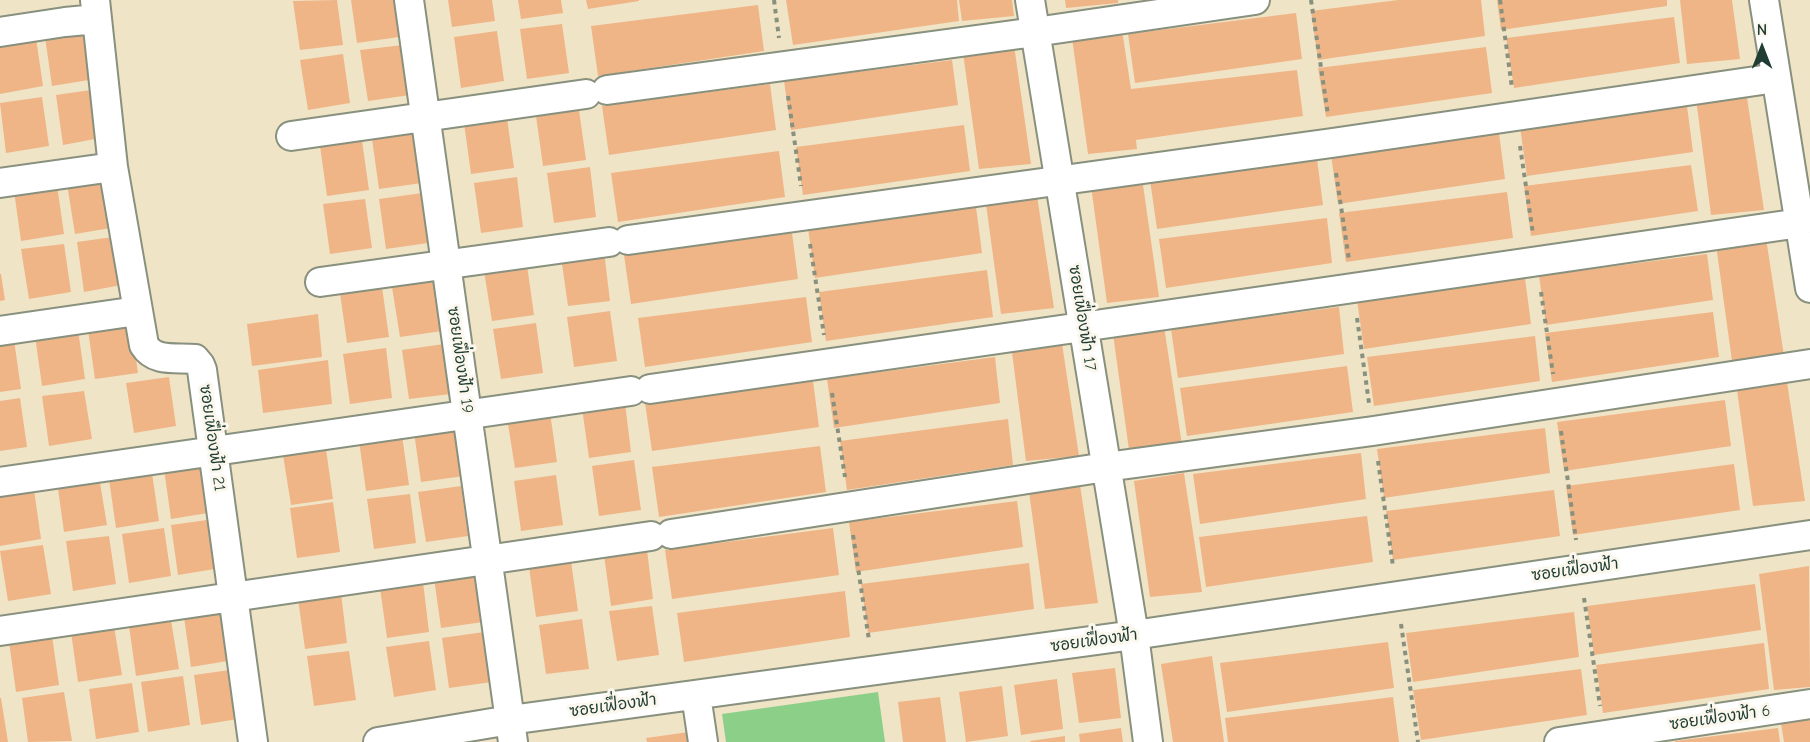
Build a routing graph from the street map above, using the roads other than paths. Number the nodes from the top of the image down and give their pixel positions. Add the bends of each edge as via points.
1 (409, 0) edge
2 (1030, 0) edge
3 (1255, 0) edge
4 (1764, 0) edge
5 (1218, 2) edge
6 (96, 10) edge
7 (0, 32) edge
8 (1035, 32) junction
9 (1776, 78) junction
10 (426, 118) junction
11 (291, 136) dead end
12 (113, 167) junction
13 (1060, 181) junction
14 (0, 183) edge
15 (1800, 223) junction
16 (446, 263) junction
17 (320, 282) dead end
18 (1810, 288) edge
19 (137, 310) junction
20 (1083, 326) junction
21 (0, 331) edge
22 (1810, 364) edge
23 (467, 414) junction
24 (213, 451) junction
25 (1106, 467) junction
26 (0, 482) edge
27 (1810, 535) edge
28 (488, 559) junction
29 (234, 596) junction
30 (0, 631) edge
31 (1134, 635) junction
32 (696, 695) junction
33 (1810, 705) edge
34 (511, 731) edge
35 (253, 742) edge
36 (378, 742) edge
37 (703, 742) edge
38 (1149, 742) edge
39 (1558, 742) edge

1 - 10 street, ซอยเฟื่องฟ้า 19
2 - 8 street, ซอยเฟื่องฟ้า 17
3 - 5 street
4 - 9 street
5 - 8 street
6 - 7 street via 65,22
6 - 12 street, ซอยเฟื่องฟ้า 21
8 - 10 street
8 - 13 street, ซอยเฟื่องฟ้า 17
9 - 13 street
9 - 15 street
10 - 11 street
10 - 16 street, ซอยเฟื่องฟ้า 19
12 - 14 street
12 - 19 street, ซอยเฟื่องฟ้า 21
13 - 16 street
13 - 20 street, ซอยเฟื่องฟ้า 17
15 - 18 street
15 - 20 street
16 - 17 street
16 - 23 street, ซอยเฟื่องฟ้า 19
19 - 21 street
19 - 24 street, ซอยเฟื่องฟ้า 21 via 144,345 151,354 195,359 200,364
20 - 23 street
20 - 25 street, ซอยเฟื่องฟ้า 17
22 - 25 street via 1373,431
23 - 24 street
23 - 28 street, ซอยเฟื่องฟ้า 19
24 - 26 street
24 - 29 street, ซอยเฟื่องฟ้า 21
25 - 28 street
25 - 31 street, ซอยเฟื่องฟ้า 17
27 - 31 street, ซอยเฟื่องฟ้า
28 - 29 street
28 - 34 street, ซอยเฟื่องฟ้า 19
29 - 30 street
29 - 35 street, ซอยเฟื่องฟ้า 21
31 - 32 street, ซอยเฟื่องฟ้า
31 - 38 street, ซอยเฟื่องฟ้า 17
32 - 34 street, ซอยเฟื่องฟ้า
32 - 37 street
33 - 39 street, ซอยเฟื่องฟ้า 6
34 - 36 street, ซอยเฟื่องฟ้า

